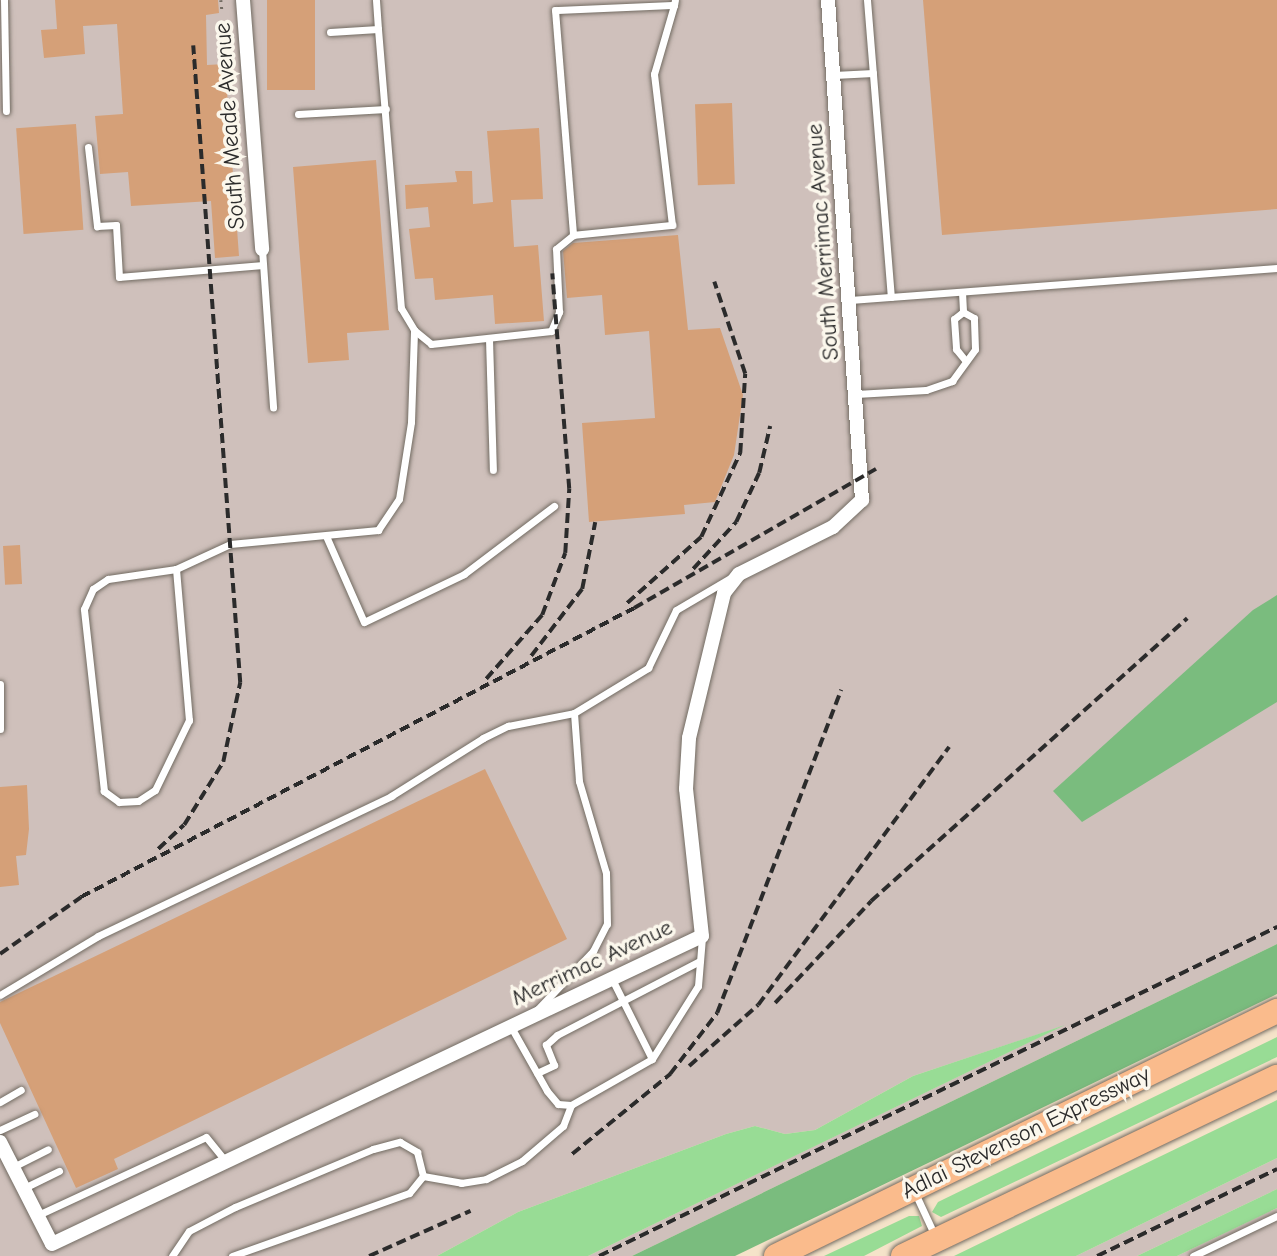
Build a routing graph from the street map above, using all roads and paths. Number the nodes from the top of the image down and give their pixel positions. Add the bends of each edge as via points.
1 (4, 0) edge
2 (221, 0) edge
3 (243, 0) edge
4 (376, 0) edge
5 (828, 0) edge
6 (867, 0) edge
7 (675, 3) edge
8 (222, 10) dead end
9 (378, 29) junction
10 (330, 32) dead end
11 (873, 73) junction
12 (834, 75) junction
13 (386, 108) junction
14 (6, 111) dead end
15 (298, 114) dead end
16 (88, 147) dead end
17 (573, 235) junction
18 (262, 249) joint
19 (263, 265) junction
20 (1277, 268) edge
21 (962, 292) junction
22 (891, 297) junction
23 (850, 300) junction
24 (963, 312) junction
25 (414, 330) junction
26 (489, 339) junction
27 (965, 360) junction
28 (856, 394) junction
29 (273, 408) dead end
30 (494, 470) dead end
31 (554, 506) dead end
32 (326, 536) junction
33 (176, 569) junction
34 (739, 574) junction
35 (0, 684) edge
36 (574, 713) junction
37 (0, 729) edge
38 (702, 936) junction
39 (700, 961) junction
40 (612, 979) junction
41 (0, 995) edge
42 (624, 1003) junction
43 (1277, 1011) edge
44 (528, 1018) junction
45 (511, 1026) junction
46 (652, 1059) junction
47 (537, 1073) junction
48 (1277, 1077) edge
49 (21, 1090) dead end
50 (0, 1102) edge
51 (571, 1105) junction
52 (33, 1114) dead end
53 (0, 1130) edge
54 (0, 1142) edge
55 (48, 1149) dead end
56 (227, 1164) junction
57 (13, 1167) junction
58 (59, 1171) dead end
59 (424, 1176) junction
60 (24, 1188) junction
61 (913, 1189) junction
62 (38, 1216) junction
63 (1277, 1216) edge
64 (936, 1240) junction
65 (53, 1250) edge
66 (172, 1256) edge
67 (232, 1256) edge
68 (776, 1256) edge
69 (903, 1256) edge
70 (1193, 1256) edge

1 - 14 lane
2 - 8 path
3 - 18 street, South Meade Avenue
4 - 9 lane
5 - 12 street, South Merrimac Avenue
6 - 11 lane
7 - 17 lane via 654,74 672,225
7 - 17 lane via 555,10
9 - 10 lane
9 - 13 lane
11 - 12 lane
11 - 22 lane
12 - 23 street, South Merrimac Avenue
13 - 15 lane
13 - 25 lane via 401,308
16 - 19 lane via 97,226 116,225 119,277
17 - 26 lane via 556,249 559,312 551,331
18 - 19 lane
19 - 29 lane
20 - 21 lane
21 - 22 lane
21 - 24 lane
22 - 23 lane
23 - 28 street, South Merrimac Avenue
24 - 27 lane via 954,319 956,349
24 - 27 lane via 974,318 975,331 975,349
25 - 26 lane via 431,344
25 - 32 lane via 411,422 399,499 378,530
26 - 30 lane
27 - 28 lane via 952,381 939,386
28 - 34 street, South Merrimac Avenue via 862,500 852,514
31 - 32 lane via 464,574 364,622
32 - 33 lane via 230,544
33 - 33 lane via 108,579 93,589 84,609 104,791 119,802 138,801 155,790 189,720
34 - 36 lane via 687,599 648,668
34 - 38 street, Merrimac Avenue via 724,593 689,738 686,789
35 - 37 lane
36 - 41 lane via 508,726 483,737 391,796 98,936
36 - 44 lane via 579,781 606,873 607,924 593,951
38 - 39 lane
38 - 40 street, Merrimac Avenue
39 - 42 lane
39 - 46 lane via 698,986
40 - 42 lane
40 - 44 street, Merrimac Avenue
42 - 46 lane
42 - 47 lane via 557,1035 546,1045 554,1065
43 - 61 highway, Adlai Stevenson Expressway
44 - 45 street, Merrimac Avenue
45 - 47 lane
45 - 56 street, Merrimac Avenue
46 - 51 lane
47 - 51 lane via 558,1104
48 - 64 highway
49 - 50 lane
51 - 59 lane via 563,1126 522,1161 486,1179 461,1184
52 - 53 lane
54 - 57 street
55 - 57 lane
56 - 62 lane via 206,1137
56 - 65 street, Merrimac Avenue
57 - 60 street
58 - 60 lane
59 - 66 lane via 410,1145 373,1149 189,1231
59 - 67 lane via 390,1202
60 - 62 street
61 - 64 lane
61 - 68 highway, Adlai Stevenson Expressway
62 - 65 street
63 - 70 lane
64 - 69 highway

